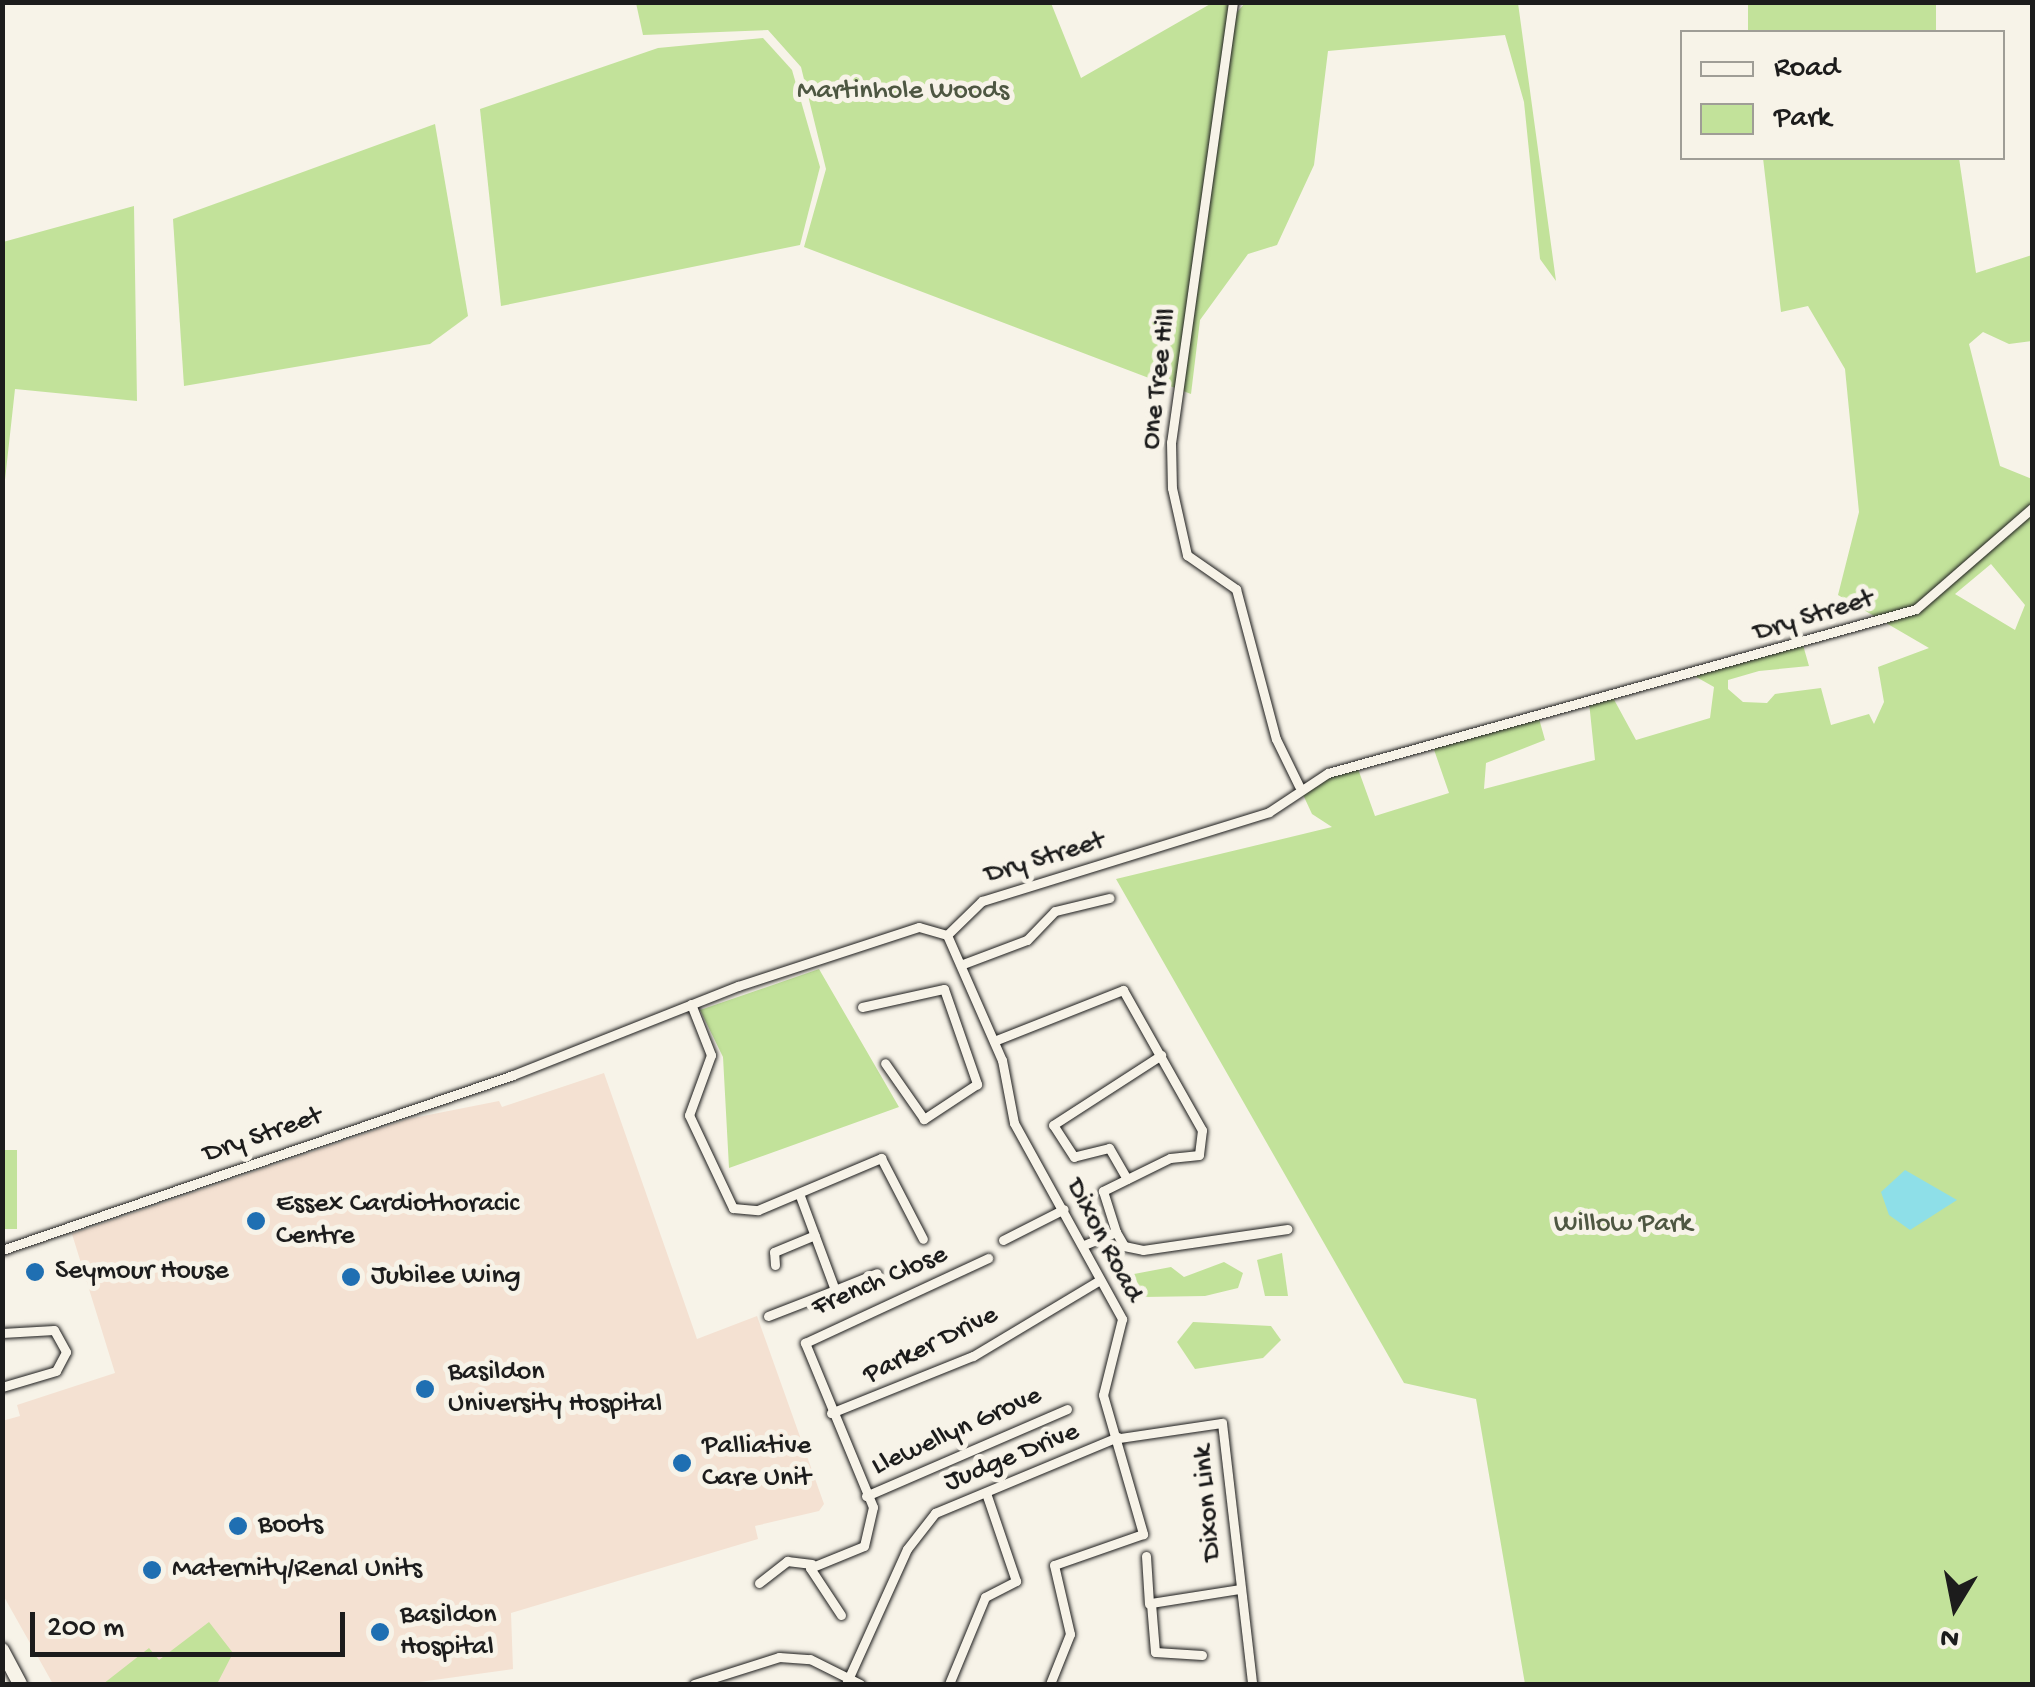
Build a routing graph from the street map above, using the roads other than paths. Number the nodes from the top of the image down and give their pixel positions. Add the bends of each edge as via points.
1 (1232, 2) edge
2 (2032, 508) edge
3 (1299, 786) junction
4 (1109, 898) dead end
5 (947, 935) junction
6 (963, 964) junction
7 (691, 1004) junction
8 (862, 1007) dead end
9 (981, 1008) junction
10 (958, 1016) junction
11 (994, 1041) junction
12 (1160, 1055) junction
13 (885, 1064) dead end
14 (1127, 1179) junction
15 (798, 1193) junction
16 (1064, 1209) junction
17 (1287, 1229) dead end
18 (1116, 1232) junction
19 (814, 1236) junction
20 (923, 1238) dead end
21 (1003, 1240) dead end
22 (1084, 1245) junction
23 (2, 1250) edge
24 (988, 1258) dead end
25 (775, 1264) dead end
26 (877, 1273) dead end
27 (1100, 1280) junction
28 (835, 1290) junction
29 (768, 1316) dead end
30 (2, 1333) edge
31 (2, 1387) edge
32 (1067, 1409) dead end
33 (831, 1413) junction
34 (1119, 1438) junction
35 (986, 1493) junction
36 (866, 1496) junction
37 (1146, 1556) dead end
38 (812, 1564) junction
39 (759, 1583) dead end
40 (1239, 1589) junction
41 (1150, 1607) junction
42 (841, 1616) dead end
43 (2, 1650) edge
44 (1202, 1655) dead end
45 (847, 1682) edge
46 (20, 1684) edge
47 (694, 1684) edge
48 (860, 1684) edge
49 (948, 1684) edge
50 (1050, 1684) edge
51 (1252, 1684) edge

1 - 3 street, One Tree Hill via 1172,488 1187,555 1236,588
2 - 3 street, Dry Street via 1916,609
3 - 5 street, Dry Street via 1269,812 982,902
4 - 6 street via 1055,911 1026,940
5 - 6 street, Dixon Road
5 - 7 street, Dry Street via 919,927
6 - 9 street, Dixon Road
7 - 15 street via 710,1055 689,1115 723,1198 758,1210
7 - 23 street, Dry Street
8 - 10 street via 936,986
9 - 10 street
9 - 11 street, Dixon Road
10 - 13 street via 976,1075 968,1097 924,1119
11 - 12 street via 1119,988
11 - 16 street, Dixon Road via 1014,1123
12 - 14 street via 1204,1146
12 - 14 street via 1053,1125 1074,1157 1110,1148
14 - 18 street via 1100,1195
15 - 19 street
15 - 20 street via 887,1160
16 - 21 street
16 - 22 street, Dixon Road
17 - 18 street via 1132,1250
18 - 22 street
19 - 25 street via 778,1250
19 - 28 street
22 - 27 street, Dixon Road
24 - 33 street, French Close via 809,1337
26 - 28 street
27 - 33 street, Parker Drive via 974,1356
27 - 34 street, Dixon Road via 1122,1320 1102,1384
28 - 29 street
30 - 31 street via 54,1330 66,1352 56,1371
32 - 36 street, Llewellyn Grove
33 - 36 street
34 - 35 street, Judge Drive
34 - 40 street, Dixon Link via 1222,1422
34 - 50 street, Dixon Road via 1142,1538 1054,1565 1070,1634
35 - 45 street, Judge Drive via 919,1528
35 - 49 street via 1016,1580 985,1598
36 - 38 street via 875,1522 864,1546
37 - 41 street
38 - 39 street via 787,1561
38 - 42 street via 813,1582
40 - 41 street
40 - 51 street, Dixon Link
41 - 44 street via 1155,1652
43 - 46 main road
45 - 47 street via 810,1659 779,1657
45 - 48 street

